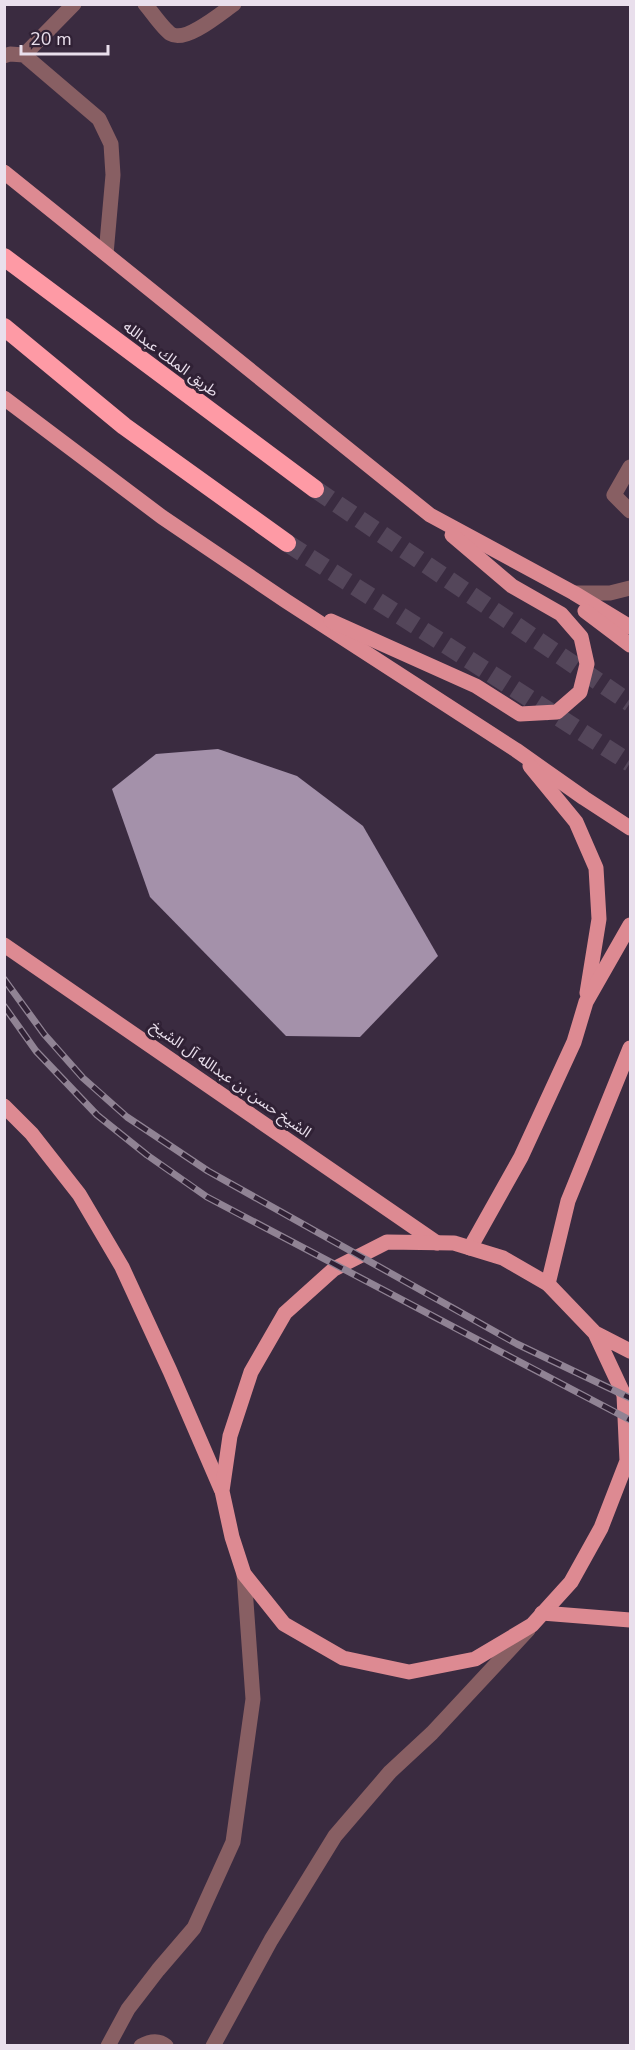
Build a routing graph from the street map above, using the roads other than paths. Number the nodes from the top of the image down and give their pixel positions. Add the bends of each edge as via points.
1 (74, 4) edge
2 (145, 4) edge
3 (234, 4) edge
4 (24, 55) junction
5 (4, 56) edge
6 (4, 172) edge
7 (106, 254) junction
8 (4, 258) edge
9 (4, 327) edge
10 (4, 398) edge
11 (630, 467) edge
12 (315, 489) tunnel mouth
13 (630, 511) edge
14 (430, 515) junction
15 (287, 543) tunnel mouth
16 (630, 588) edge
17 (574, 593) junction
18 (286, 601) junction
19 (630, 627) edge
20 (630, 645) edge
21 (516, 750) junction
22 (630, 828) edge
23 (630, 925) edge
24 (4, 945) edge
25 (586, 1002) junction
26 (630, 1048) edge
27 (4, 1106) edge
28 (436, 1243) junction
29 (470, 1248) junction
30 (548, 1284) junction
31 (595, 1333) junction
32 (630, 1351) edge
33 (222, 1491) junction
34 (244, 1574) junction
35 (537, 1619) junction
36 (630, 1620) edge
37 (106, 2043) edge
38 (141, 2046) edge
39 (166, 2046) edge
40 (213, 2046) edge

1 - 4 street
2 - 3 street via 171,34 180,36 193,32
4 - 5 street
4 - 7 street via 99,119 111,144 113,176
6 - 7 main road
7 - 14 main road
8 - 12 highway, طريق الملك عبدالله
9 - 15 highway via 124,426
10 - 18 main road via 162,518
11 - 13 street via 614,495
14 - 17 main road
14 - 18 main road via 512,586 561,614 581,637 588,664 580,692 557,712 520,714 476,686
14 - 20 main road via 593,616
16 - 17 street via 610,593
17 - 19 main road
18 - 21 main road
21 - 22 main road
21 - 25 main road via 576,822 596,868 598,919
23 - 25 main road
24 - 28 main road, الشيخ حسن بن عبدالله آل الشيخ
25 - 29 main road via 574,1042 521,1157
26 - 30 main road via 568,1201
27 - 33 main road, الشيخ حسن بن عبدالله آل الشيخ via 32,1134 79,1194 122,1267
28 - 29 main road, الشيخ حسن بن عبدالله آل الشيخ
28 - 33 main road, الشيخ حسن بن عبدالله آل الشيخ via 387,1242 334,1269 285,1313 251,1372 230,1436
29 - 30 main road, الشيخ حسن بن عبدالله آل الشيخ via 503,1258
30 - 31 main road, الشيخ حسن بن عبدالله آل الشيخ
31 - 32 main road, الشيخ حسن بن عبدالله آل الشيخ
31 - 35 main road, الشيخ حسن بن عبدالله آل الشيخ via 624,1395 627,1461 601,1528 571,1582
33 - 34 main road, الشيخ حسن بن عبدالله آل الشيخ
34 - 35 main road, الشيخ حسن بن عبدالله آل الشيخ via 284,1624 343,1658 409,1672 475,1659
34 - 37 street via 253,1699 233,1842 195,1928 128,2009
35 - 36 main road
35 - 40 street via 432,1733 390,1772 335,1836 271,1940
38 - 39 street via 150,2041

